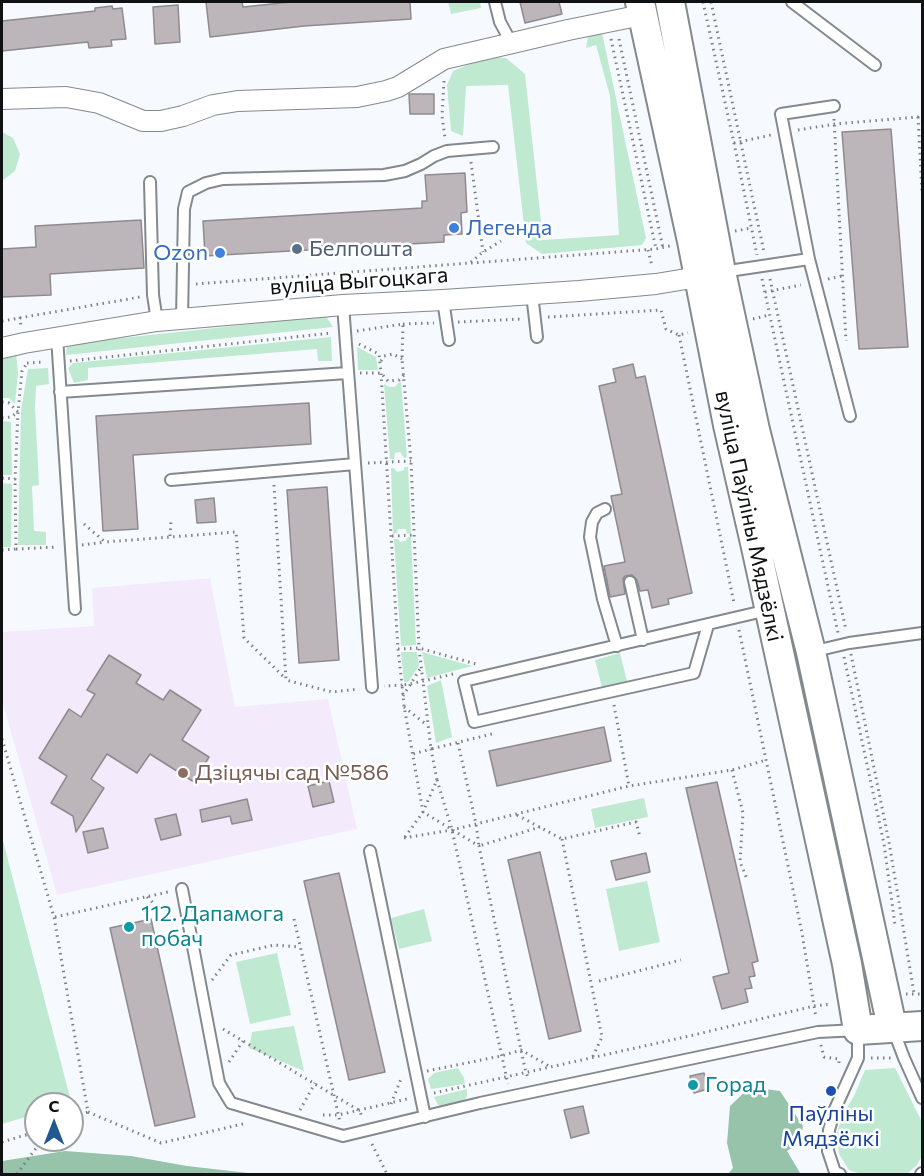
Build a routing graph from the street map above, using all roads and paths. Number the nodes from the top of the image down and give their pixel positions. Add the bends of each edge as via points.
1 (495, 2) edge
2 (670, 2) edge
3 (703, 2) edge
4 (711, 2) edge
5 (792, 2) edge
6 (626, 15) edge
7 (513, 44) junction
8 (444, 59) junction
9 (874, 65) dead end
10 (2, 99) edge
11 (834, 106) joint
12 (918, 117) junction
13 (922, 121) edge
14 (835, 124) junction
15 (784, 132) junction
16 (740, 141) junction
17 (734, 143) junction
18 (494, 147) dead end
19 (470, 149) junction
20 (447, 151) junction
21 (150, 182) dead end
22 (922, 192) edge
23 (501, 241) dead end
24 (663, 248) dead end
25 (656, 249) dead end
26 (648, 250) dead end
27 (483, 252) junction
28 (809, 259) junction
29 (470, 263) junction
30 (763, 266) junction
31 (710, 275) junction
32 (183, 285) junction
33 (532, 294) junction
34 (153, 295) junction
35 (443, 300) junction
36 (343, 305) junction
37 (20, 317) junction
38 (182, 320) junction
39 (2, 321) edge
40 (157, 321) junction
41 (345, 332) junction
42 (688, 333) dead end
43 (537, 337) dead end
44 (57, 338) junction
45 (449, 340) dead end
46 (24, 343) junction
47 (846, 346) dead end
48 (2, 348) edge
49 (402, 359) junction
50 (58, 362) junction
51 (380, 362) dead end
52 (348, 373) junction
53 (404, 375) junction
54 (60, 392) junction
55 (2, 402) edge
56 (18, 411) junction
57 (850, 416) dead end
58 (2, 417) edge
59 (411, 461) junction
60 (355, 464) junction
61 (2, 478) edge
62 (15, 479) junction
63 (171, 480) dead end
64 (606, 509) dead end
65 (171, 520) dead end
66 (82, 522) dead end
67 (414, 535) junction
68 (170, 536) junction
69 (392, 536) dead end
70 (2, 550) edge
71 (630, 582) dead end
72 (75, 609) dead end
73 (769, 610) junction
74 (736, 618) junction
75 (708, 625) junction
76 (922, 633) edge
77 (643, 640) junction
78 (845, 644) junction
79 (617, 646) junction
80 (420, 648) junction
81 (398, 649) dead end
82 (811, 652) junction
83 (421, 667) junction
84 (474, 669) dead end
85 (453, 674) dead end
86 (286, 680) dead end
87 (423, 681) junction
88 (410, 684) junction
89 (372, 687) dead end
90 (403, 696) junction
91 (614, 704) dead end
92 (404, 706) junction
93 (428, 727) junction
94 (502, 731) dead end
95 (2, 739) edge
96 (458, 743) junction
97 (431, 749) junction
98 (413, 754) junction
99 (766, 760) junction
100 (732, 770) junction
101 (437, 780) junction
102 (629, 786) junction
103 (423, 812) junction
104 (515, 814) junction
105 (476, 824) junction
106 (540, 827) junction
107 (452, 830) junction
108 (640, 837) dead end
109 (562, 839) junction
110 (479, 846) junction
111 (370, 851) dead end
112 (747, 879) dead end
113 (182, 889) joint
114 (147, 897) junction
115 (54, 917) junction
116 (294, 919) dead end
117 (189, 926) junction
118 (896, 928) dead end
119 (300, 947) junction
120 (681, 960) dead end
121 (207, 974) dead end
122 (599, 981) dead end
123 (914, 993) dead end
124 (922, 1026) edge
125 (892, 1028) junction
126 (858, 1030) junction
127 (818, 1032) junction
128 (224, 1040) dead end
129 (243, 1041) junction
130 (521, 1050) junction
131 (226, 1051) dead end
132 (501, 1056) junction
133 (592, 1058) junction
134 (858, 1058) junction
135 (904, 1058) junction
136 (839, 1059) junction
137 (550, 1067) junction
138 (839, 1067) dead end
139 (415, 1073) junction
140 (526, 1073) junction
141 (506, 1077) junction
142 (530, 1080) dead end
143 (315, 1083) junction
144 (508, 1085) dead end
145 (334, 1094) junction
146 (420, 1096) junction
147 (922, 1098) edge
148 (391, 1104) junction
149 (360, 1111) junction
150 (88, 1112) junction
151 (306, 1113) dead end
152 (84, 1114) edge
153 (322, 1114) dead end
154 (338, 1115) junction
155 (277, 1116) junction
156 (425, 1117) junction
157 (24, 1136) edge
158 (344, 1136) junction
159 (2, 1142) edge
160 (33, 1152) edge
161 (17, 1174) edge
162 (840, 1174) edge

1 - 7 lane via 500,22
2 - 31 street, вуліца Паўліны Мядзёлкі
3 - 17 path
4 - 16 path
5 - 9 lane
6 - 7 street
6 - 24 path
6 - 25 path
6 - 31 street, вуліца Паўліны Мядзёлкі via 665,116
7 - 8 street
8 - 10 street via 386,91 357,97 238,101 161,121 143,121 99,103 66,97
8 - 20 path via 442,116
11 - 14 path
11 - 15 lane via 781,114
12 - 13 path
12 - 14 path
12 - 22 path
14 - 15 path
14 - 47 path
15 - 16 path
15 - 28 lane
16 - 17 path
16 - 30 path
17 - 30 path
18 - 19 lane
19 - 20 lane
19 - 27 path
20 - 32 lane via 405,171 384,175 223,179 188,192 184,209
21 - 34 lane
23 - 27 path
26 - 29 path
27 - 29 path
28 - 30 lane
28 - 57 lane
29 - 32 path
30 - 31 lane
30 - 78 path
30 - 78 path via 771,326
31 - 33 street, вуліца Выгоцкага via 656,284
31 - 73 street, вуліца Паўліны Мядзёлкі via 728,425
31 - 82 street, вуліца Паўліны Мядзёлкі via 755,430
32 - 38 lane
33 - 35 street, вуліца Выгоцкага
33 - 43 lane
34 - 37 path
34 - 40 lane
35 - 36 street, вуліца Выгоцкага
35 - 45 lane
36 - 38 street, вуліца Выгоцкага
36 - 41 lane
37 - 39 path
37 - 46 path
38 - 40 street, вуліца Выгоцкага
40 - 44 street, вуліца Выгоцкага
41 - 49 path via 402,324
41 - 50 path
41 - 52 lane
42 - 74 path via 679,334
44 - 46 street, вуліца Выгоцкага
44 - 50 lane
46 - 48 street, вуліца Выгоцкага
49 - 51 path via 393,354 384,356
49 - 53 path
50 - 54 lane
50 - 56 path via 27,363 22,370
52 - 53 path via 381,373 388,381
52 - 54 lane
52 - 60 lane
53 - 59 path
54 - 72 lane
55 - 56 path
56 - 58 path via 11,417
56 - 62 path
59 - 60 path
59 - 67 path
60 - 63 lane
60 - 89 lane
61 - 62 path
62 - 70 path via 16,549
64 - 79 lane via 597,513 590,537
65 - 68 path
66 - 68 path via 105,543
67 - 69 path
67 - 80 path
68 - 86 path via 236,532 244,638
71 - 77 lane
73 - 74 lane
73 - 126 street, вуліца Паўліны Мядзёлкі
74 - 75 lane
74 - 99 path
75 - 77 lane
75 - 79 lane via 694,673 474,722 464,681
76 - 78 lane
77 - 79 lane
78 - 82 lane
78 - 118 path via 885,844
78 - 123 path via 889,842
80 - 81 path
80 - 83 path
80 - 84 path via 484,667
82 - 125 street, вуліца Паўліны Мядзёлкі
83 - 87 path
83 - 88 path
85 - 87 path
87 - 88 path
87 - 93 path
88 - 90 path
88 - 90 path via 402,685
90 - 92 path
91 - 102 path
92 - 93 path
92 - 98 path
93 - 97 path
94 - 96 path
95 - 115 path
96 - 97 path
96 - 105 path
97 - 98 path
97 - 101 path
98 - 103 path
99 - 100 path
99 - 133 path via 814,1006
100 - 102 path
100 - 112 path via 742,813 740,862
101 - 103 path
101 - 107 path
102 - 104 path
103 - 107 path
103 - 107 path via 404,838
104 - 105 path
104 - 106 path
105 - 107 path
105 - 110 path
106 - 109 path
106 - 110 path
107 - 110 path
107 - 132 path
108 - 109 path via 636,822
109 - 133 path via 602,1037
110 - 130 path
111 - 139 lane
113 - 114 path
113 - 117 lane
114 - 115 path
114 - 117 path via 176,924
115 - 150 path
116 - 119 path
117 - 155 lane via 219,1083 231,1103
119 - 121 path via 274,945 231,955 210,984
119 - 145 path
120 - 122 path
124 - 125 street
125 - 126 street
125 - 135 lane
126 - 127 lane
126 - 134 lane
127 - 136 path via 824,1057
127 - 156 lane
128 - 129 path via 222,1028
129 - 131 path via 228,1063
129 - 143 path
130 - 132 path
130 - 137 path
130 - 140 path
132 - 139 path
132 - 141 path
133 - 137 path
134 - 135 path
134 - 136 path
134 - 162 lane via 829,1130 828,1151 835,1172
135 - 147 lane
136 - 138 path
137 - 140 path
139 - 146 lane
139 - 148 path via 401,1079
140 - 141 path
140 - 142 path
141 - 144 path
141 - 146 path
143 - 145 path
143 - 151 path via 299,1111
145 - 149 path
145 - 154 path
146 - 148 path
146 - 156 lane
148 - 149 path
149 - 154 path
150 - 152 path
150 - 155 path via 161,1143
153 - 154 path
154 - 158 path
155 - 158 lane
156 - 158 lane
157 - 159 path
160 - 161 path

